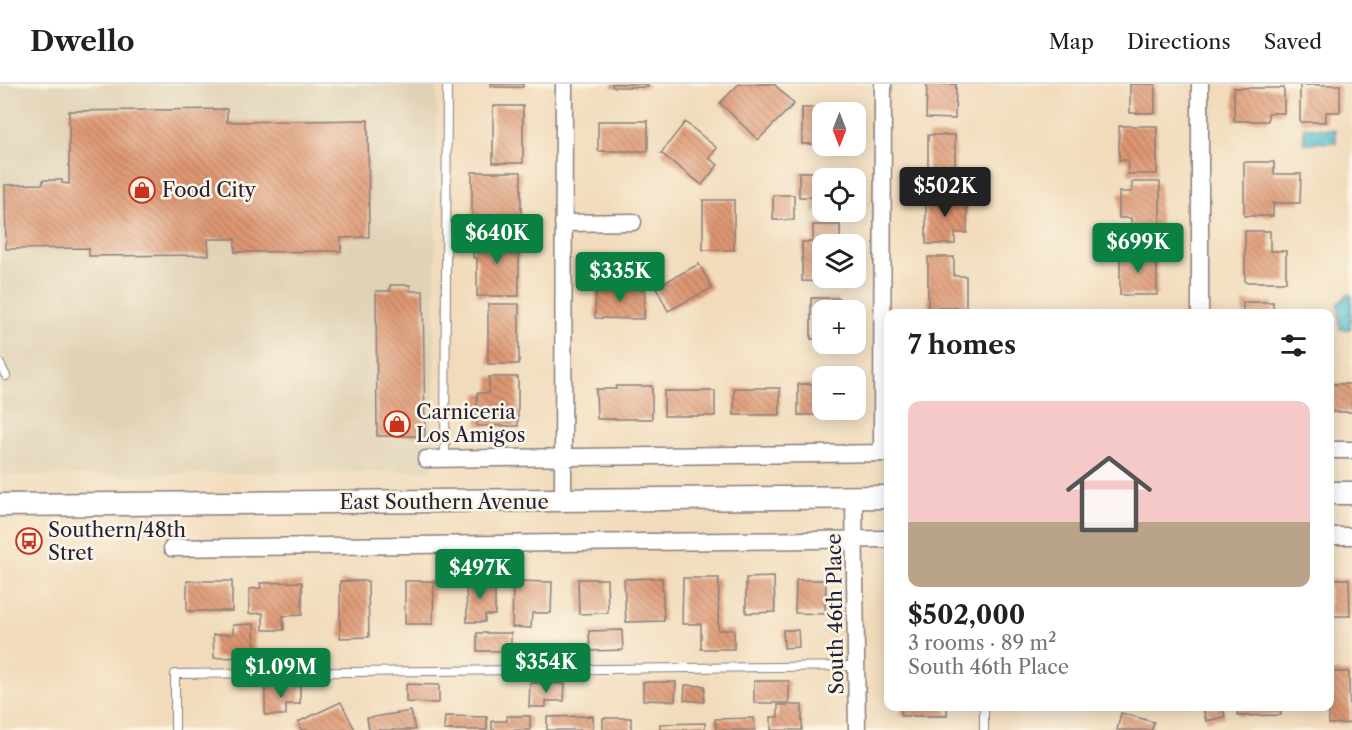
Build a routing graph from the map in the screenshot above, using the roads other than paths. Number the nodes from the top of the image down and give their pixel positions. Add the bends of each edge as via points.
1 (447, 84) edge
2 (564, 84) edge
3 (883, 84) edge
4 (1200, 84) edge
5 (633, 222) dead end
6 (563, 223) junction
7 (884, 309) edge
8 (1200, 309) edge
9 (0, 364) edge
10 (6, 376) dead end
11 (1334, 450) edge
12 (1352, 450) edge
13 (884, 453) edge
14 (563, 457) junction
15 (426, 459) dead end
16 (445, 459) junction
17 (1334, 493) edge
18 (1352, 493) edge
19 (854, 497) junction
20 (884, 497) edge
21 (563, 501) junction
22 (0, 505) edge
23 (1334, 536) edge
24 (1352, 536) edge
25 (884, 538) edge
26 (855, 539) junction
27 (172, 548) dead end
28 (856, 666) junction
29 (984, 711) edge
30 (175, 730) edge
31 (857, 730) edge
32 (984, 730) edge

1 - 16 lane
2 - 6 street
3 - 7 street
4 - 8 street
5 - 6 street
6 - 14 street
9 - 10 lane
11 - 12 street
13 - 14 street
14 - 16 street
14 - 21 street
15 - 16 street
17 - 18 main road
19 - 20 main road, East Southern Avenue
19 - 21 main road, East Southern Avenue
19 - 26 street, South 46th Place
21 - 22 main road, East Southern Avenue
23 - 24 street
25 - 26 street, East Southern Avenue
26 - 27 street, East Southern Avenue
26 - 28 street, South 46th Place
28 - 30 lane via 175,674
28 - 31 street, South 46th Place
29 - 32 lane

